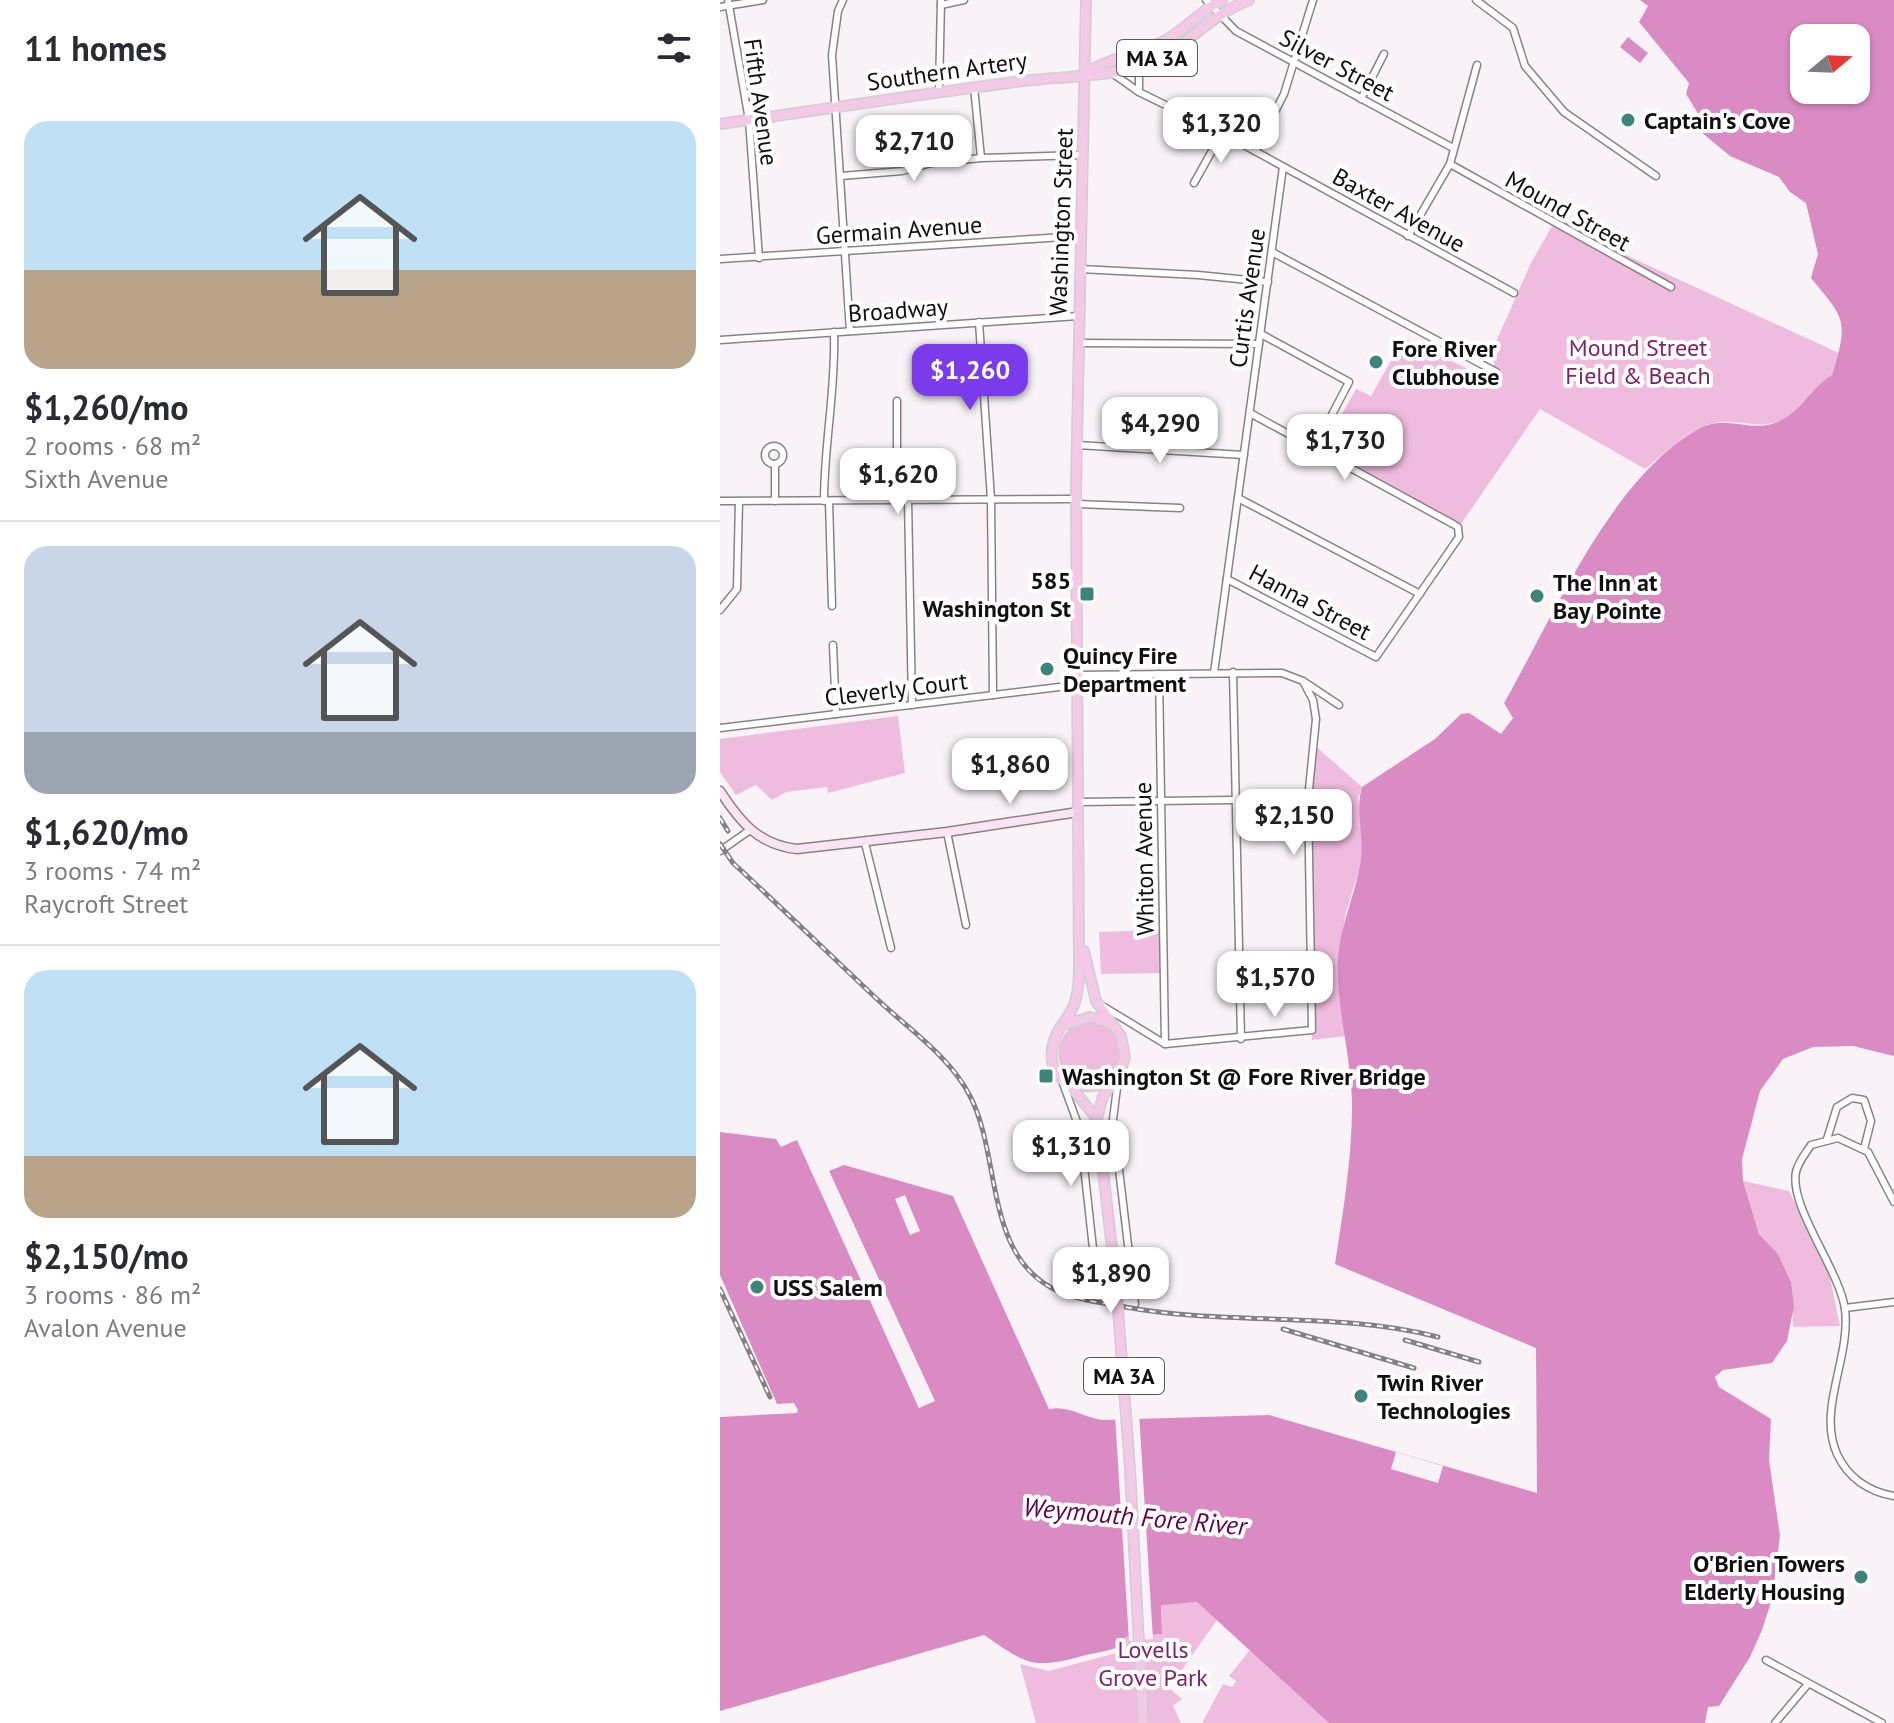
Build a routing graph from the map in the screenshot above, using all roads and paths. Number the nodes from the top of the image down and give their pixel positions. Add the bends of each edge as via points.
1 (763, 0) edge
2 (843, 0) edge
3 (964, 0) edge
4 (1086, 0) edge
5 (1222, 0) edge
6 (1249, 0) edge
7 (1313, 0) edge
8 (1476, 0) edge
9 (728, 3) edge
10 (941, 3) edge
11 (1208, 3) edge
12 (720, 7) edge
13 (1219, 15) junction
14 (1384, 54) dead end
15 (1293, 62) junction
16 (1148, 63) junction
17 (1477, 65) dead end
18 (1085, 73) junction
19 (1112, 73) junction
20 (974, 87) junction
21 (939, 91) junction
22 (1139, 92) junction
23 (1361, 99) junction
24 (837, 106) junction
25 (749, 120) junction
26 (720, 124) edge
27 (1222, 133) junction
28 (1453, 148) junction
29 (1255, 151) junction
30 (1081, 155) junction
31 (981, 158) junction
32 (1450, 164) junction
33 (1283, 167) junction
34 (841, 176) junction
35 (1656, 176) dead end
36 (1194, 183) dead end
37 (1080, 236) junction
38 (1408, 236) junction
39 (843, 252) junction
40 (1272, 252) junction
41 (759, 258) junction
42 (720, 259) edge
43 (1079, 269) junction
44 (1268, 282) junction
45 (1671, 287) dead end
46 (1514, 293) dead end
47 (1078, 316) junction
48 (979, 322) junction
49 (850, 331) junction
50 (834, 332) junction
51 (1261, 334) junction
52 (720, 340) edge
53 (1078, 343) junction
54 (1259, 344) junction
55 (1496, 372) dead end
56 (897, 401) dead end
57 (1250, 413) junction
58 (1077, 445) junction
59 (1314, 449) junction
60 (1244, 455) junction
61 (775, 464) dead end
62 (1238, 498) junction
63 (991, 499) junction
64 (908, 500) junction
65 (720, 501) edge
66 (739, 501) junction
67 (775, 501) junction
68 (827, 501) junction
69 (897, 501) junction
70 (1077, 502) junction
71 (1180, 508) dead end
72 (1227, 579) junction
73 (1420, 594) junction
74 (832, 606) dead end
75 (720, 610) edge
76 (833, 645) dead end
77 (1233, 672) junction
78 (1214, 673) junction
79 (1159, 674) junction
80 (1076, 680) junction
81 (1303, 681) junction
82 (993, 695) junction
83 (912, 705) junction
84 (1339, 705) dead end
85 (836, 714) junction
86 (720, 728) edge
87 (720, 791) edge
88 (1308, 799) junction
89 (1237, 800) junction
90 (1161, 801) junction
91 (1078, 807) junction
92 (750, 830) junction
93 (947, 832) junction
94 (865, 843) junction
95 (720, 851) edge
96 (1080, 924) junction
97 (966, 925) dead end
98 (891, 948) dead end
99 (1096, 1001) junction
100 (1111, 1023) junction
101 (1063, 1025) junction
102 (1241, 1039) junction
103 (1165, 1044) junction
104 (1117, 1077) junction
105 (1064, 1081) junction
106 (1097, 1119) junction
107 (1827, 1139) junction
108 (1864, 1149) junction
109 (1894, 1202) edge
110 (1894, 1302) edge
111 (1845, 1308) junction
112 (1894, 1496) edge
113 (1766, 1660) dead end
114 (1808, 1684) junction
115 (1863, 1714) junction
116 (1143, 1723) edge
117 (1775, 1723) edge
118 (1858, 1723) edge
119 (1882, 1723) edge

1 - 9 street
2 - 24 street via 832,55
3 - 10 street
4 - 18 main road, Washington Street
5 - 11 main road, Southern Artery / MA 3A
6 - 13 main road, Southern Artery / MA 3A
7 - 15 street
8 - 35 street via 1513,28 1525,66 1564,112
9 - 12 street
9 - 25 street, Fifth Avenue
10 - 21 street
11 - 13 street, Silver Street
11 - 18 main road, Southern Artery / MA 3A via 1169,38
13 - 15 street, Silver Street via 1236,31
13 - 16 main road, Southern Artery / MA 3A
14 - 23 street
15 - 23 street, Silver Street
15 - 29 street via 1273,120
16 - 19 main road, Southern Artery / MA 3A
16 - 22 street via 1139,74
17 - 28 street
18 - 19 main road, Southern Artery / MA 3A
18 - 20 main road, Southern Artery
18 - 30 main road, Washington Street / MA 3A
19 - 22 street, Baxter Avenue
20 - 21 main road, Southern Artery
20 - 31 street
21 - 24 main road, Southern Artery
22 - 27 street, Baxter Avenue
23 - 28 street, Silver Street
24 - 25 main road, Southern Artery
24 - 34 street
25 - 26 main road, Southern Artery
25 - 41 street, Fifth Avenue
27 - 29 street, Baxter Avenue
27 - 36 street
28 - 32 street
29 - 33 street, Baxter Avenue
30 - 31 street
30 - 37 main road, Washington Street / MA 3A
31 - 34 street
32 - 38 street
32 - 45 street, Mound Street
33 - 38 street, Baxter Avenue
33 - 40 street, Curtis Avenue
34 - 39 street
37 - 39 street, Germain Avenue
37 - 43 main road, Washington Street / MA 3A
38 - 46 street, Baxter Avenue
39 - 41 street, Germain Avenue
39 - 49 street
40 - 44 street, Curtis Avenue
40 - 55 street
41 - 42 street, Germain Avenue
43 - 44 street
43 - 47 main road, Washington Street / MA 3A
44 - 51 street, Curtis Avenue
47 - 48 street, Broadway
47 - 53 main road, Washington Street / MA 3A
48 - 49 street, Broadway
48 - 63 street
49 - 50 street, Broadway
50 - 52 street, Broadway
50 - 68 street via 835,375 824,447
51 - 54 street, Curtis Avenue
51 - 59 street via 1349,382
53 - 54 street
53 - 58 main road, Washington Street / MA 3A
54 - 57 street, Curtis Avenue
56 - 69 street
57 - 59 street
57 - 60 street, Curtis Avenue
58 - 60 street
58 - 70 main road, Washington Street / MA 3A
59 - 73 street via 1460,532
60 - 62 street, Curtis Avenue
61 - 67 street
62 - 72 street, Curtis Avenue
62 - 73 street
63 - 64 street
63 - 70 street
63 - 82 street
64 - 69 street
64 - 83 street
65 - 66 street
66 - 67 street
66 - 75 street via 737,589
67 - 68 street
68 - 69 street
68 - 74 street
70 - 71 street
70 - 80 main road, Washington Street / MA 3A
72 - 73 street, Hanna Street via 1376,657
72 - 78 street, Curtis Avenue
76 - 85 street
77 - 78 street, Cleverly Court
77 - 81 street, Cleverly Court via 1282,673
77 - 89 street
78 - 79 street, Cleverly Court
79 - 80 street, Cleverly Court
79 - 90 street, Whiton Avenue
80 - 82 street, Cleverly Court
80 - 91 main road, Washington Street / MA 3A
81 - 84 street
81 - 88 street via 1316,719
82 - 83 street, Cleverly Court
83 - 85 street, Cleverly Court
85 - 86 street, Cleverly Court
87 - 92 main road
88 - 89 street
88 - 102 street via 1312,1030
89 - 90 street
89 - 102 street
90 - 91 street
90 - 103 street, Whiton Avenue
91 - 93 main road
91 - 96 main road, Washington Street / MA 3A
92 - 94 main road via 782,847
92 - 95 street
93 - 94 main road
93 - 97 street
94 - 98 street
96 - 99 main road, Washington Street / MA 3A
96 - 101 main road, Washington Street / MA 3A via 1077,997
99 - 100 main road, Washington Street / MA 3A
99 - 103 street
100 - 101 main road via 1090,1017
100 - 104 main road, MA 3A via 1124,1046
101 - 105 main road, MA 3A via 1053,1056
102 - 103 street
104 - 105 main road via 1086,1089
104 - 105 street via 1113,1119 1135,1304 1098,1294 1080,1130
104 - 106 main road, MA 3A via 1103,1096
105 - 106 main road
106 - 116 main road, MA 3A, bridge via 1116,1283
107 - 108 street
107 - 108 street via 1837,1107 1852,1098 1864,1100 1871,1121
107 - 111 street via 1811,1145 1801,1160 1797,1192
108 - 109 street
110 - 111 street
111 - 112 street via 1846,1349 1832,1403 1832,1438 1844,1468 1869,1489
113 - 114 street
114 - 115 street
114 - 117 street
115 - 118 street
115 - 119 street

